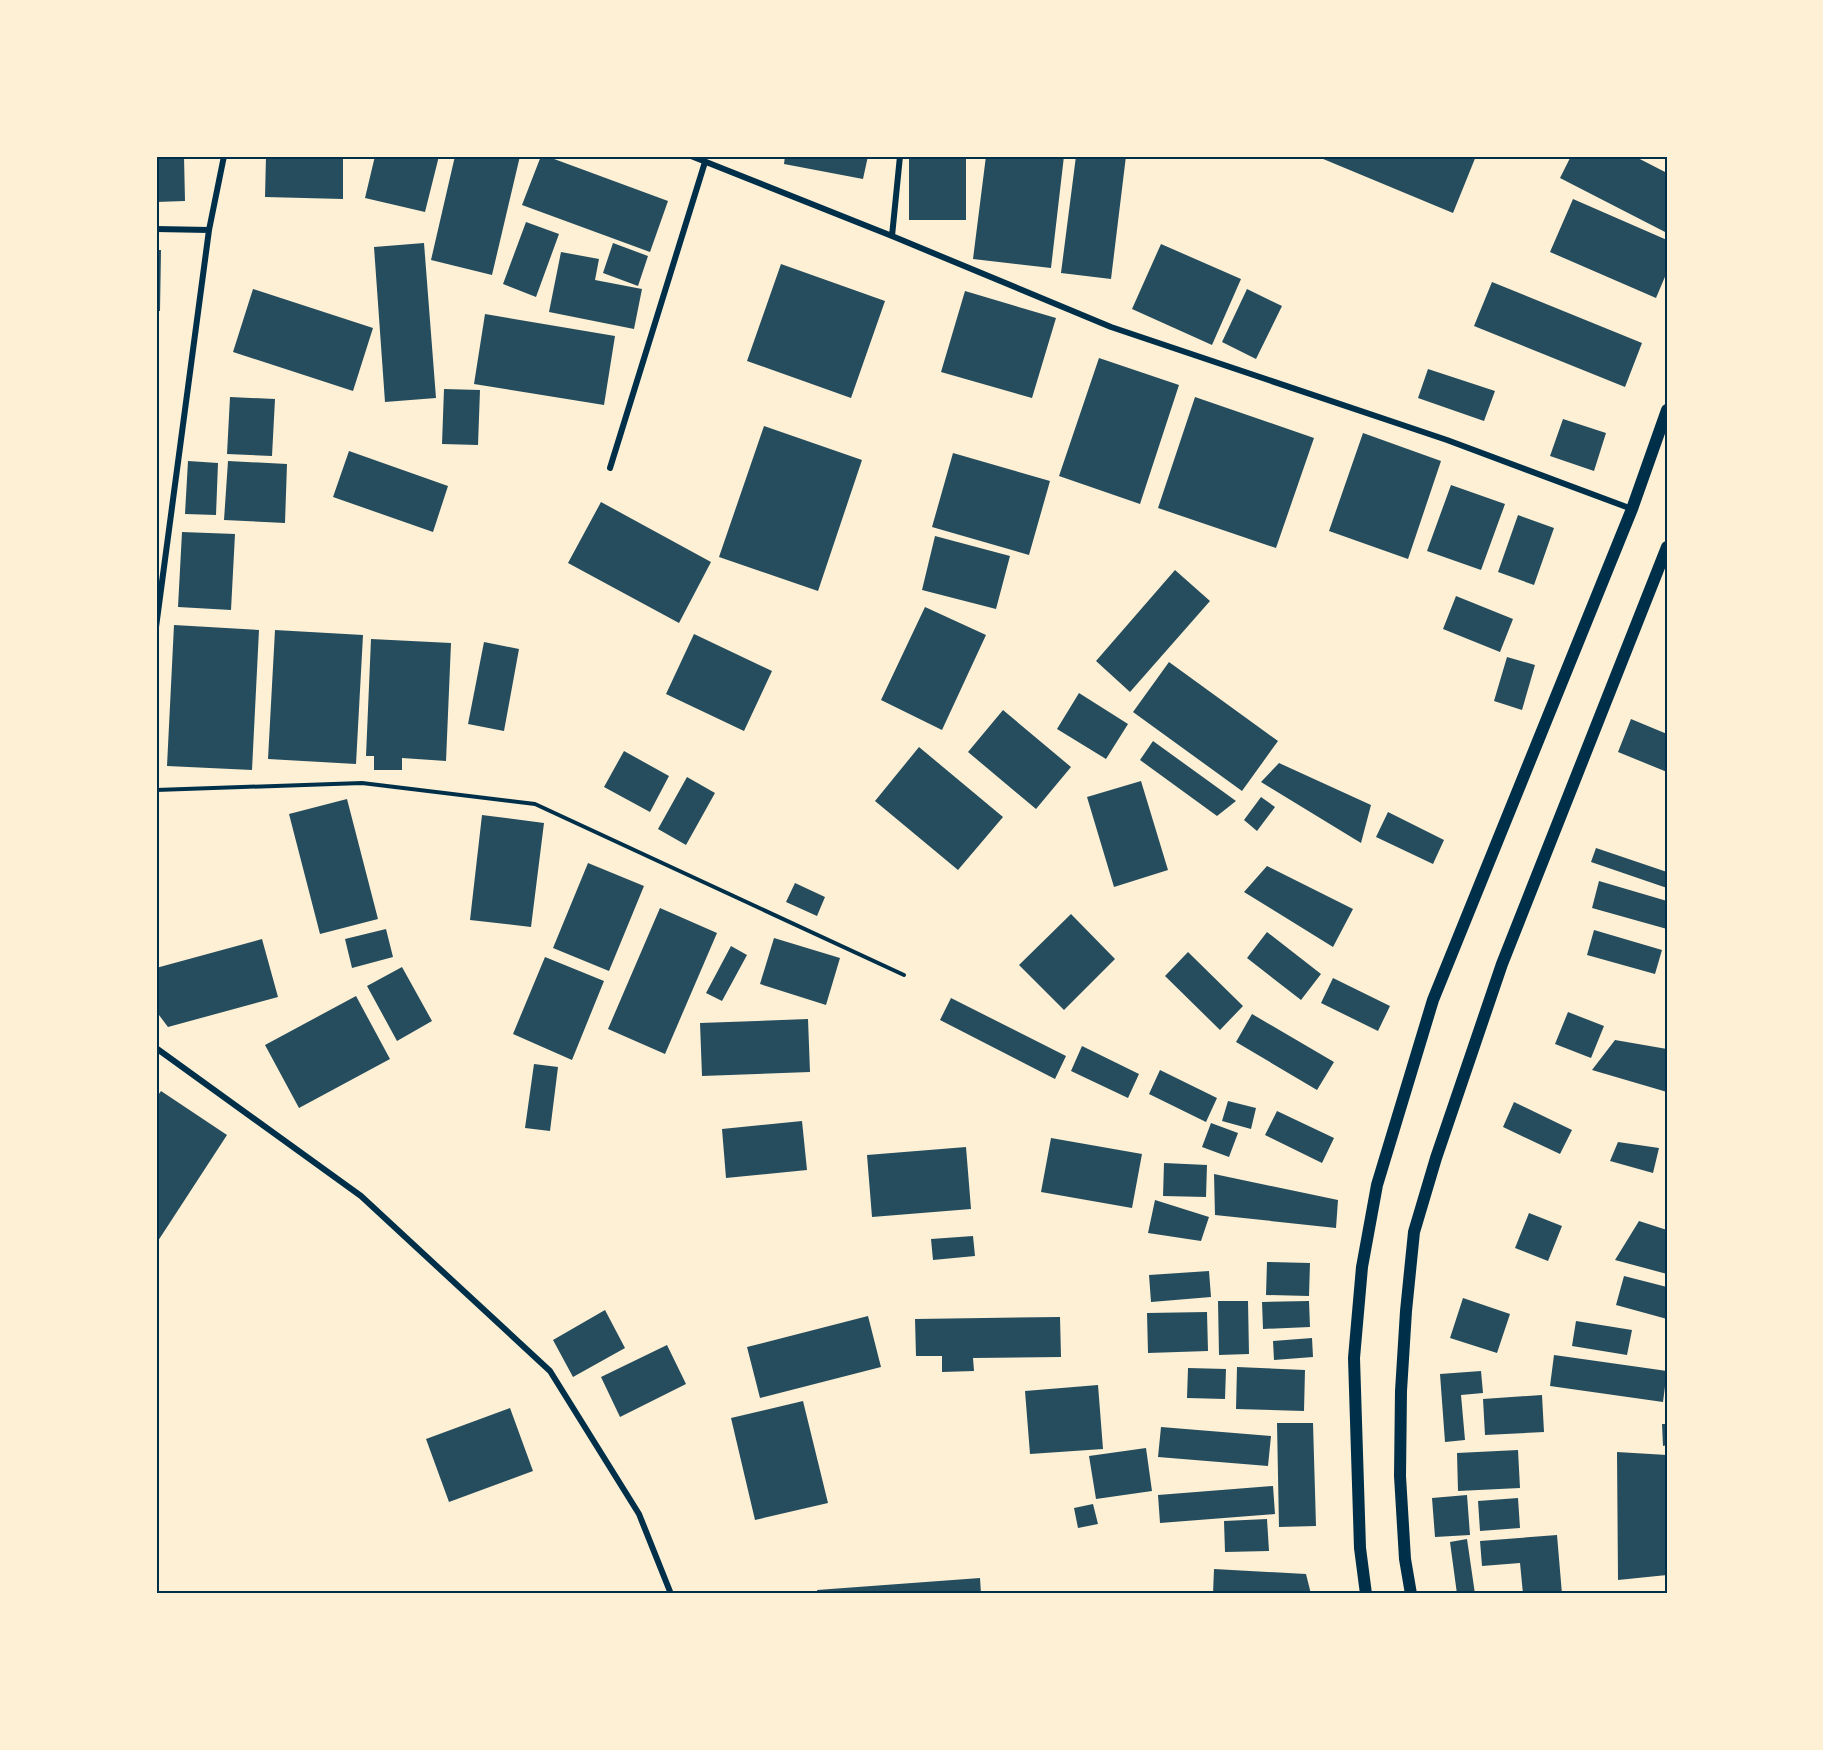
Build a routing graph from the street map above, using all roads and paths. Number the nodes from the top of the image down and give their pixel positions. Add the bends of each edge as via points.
1 (224, 156) edge
2 (691, 156) edge
3 (900, 156) edge
4 (705, 162) junction
5 (156, 229) edge
6 (209, 230) junction
7 (892, 236) junction
8 (1667, 410) edge
9 (610, 468) dead end
10 (1632, 509) junction
11 (1667, 547) edge
12 (156, 627) edge
13 (156, 790) edge
14 (903, 975) dead end
15 (156, 1048) edge
16 (671, 1594) edge
17 (1366, 1594) edge
18 (1411, 1594) edge

1 - 6 street
2 - 4 street
3 - 7 street
4 - 7 street
4 - 9 street
5 - 6 street
6 - 12 street
7 - 10 street via 1111,327 1447,440
8 - 10 main road
10 - 17 main road via 1433,1000 1377,1185 1362,1267 1354,1358 1360,1548
11 - 18 main road via 1502,964 1414,1232 1403,1357 1400,1466
13 - 14 path via 362,783 535,804
15 - 16 street via 361,1196 550,1371 639,1514

